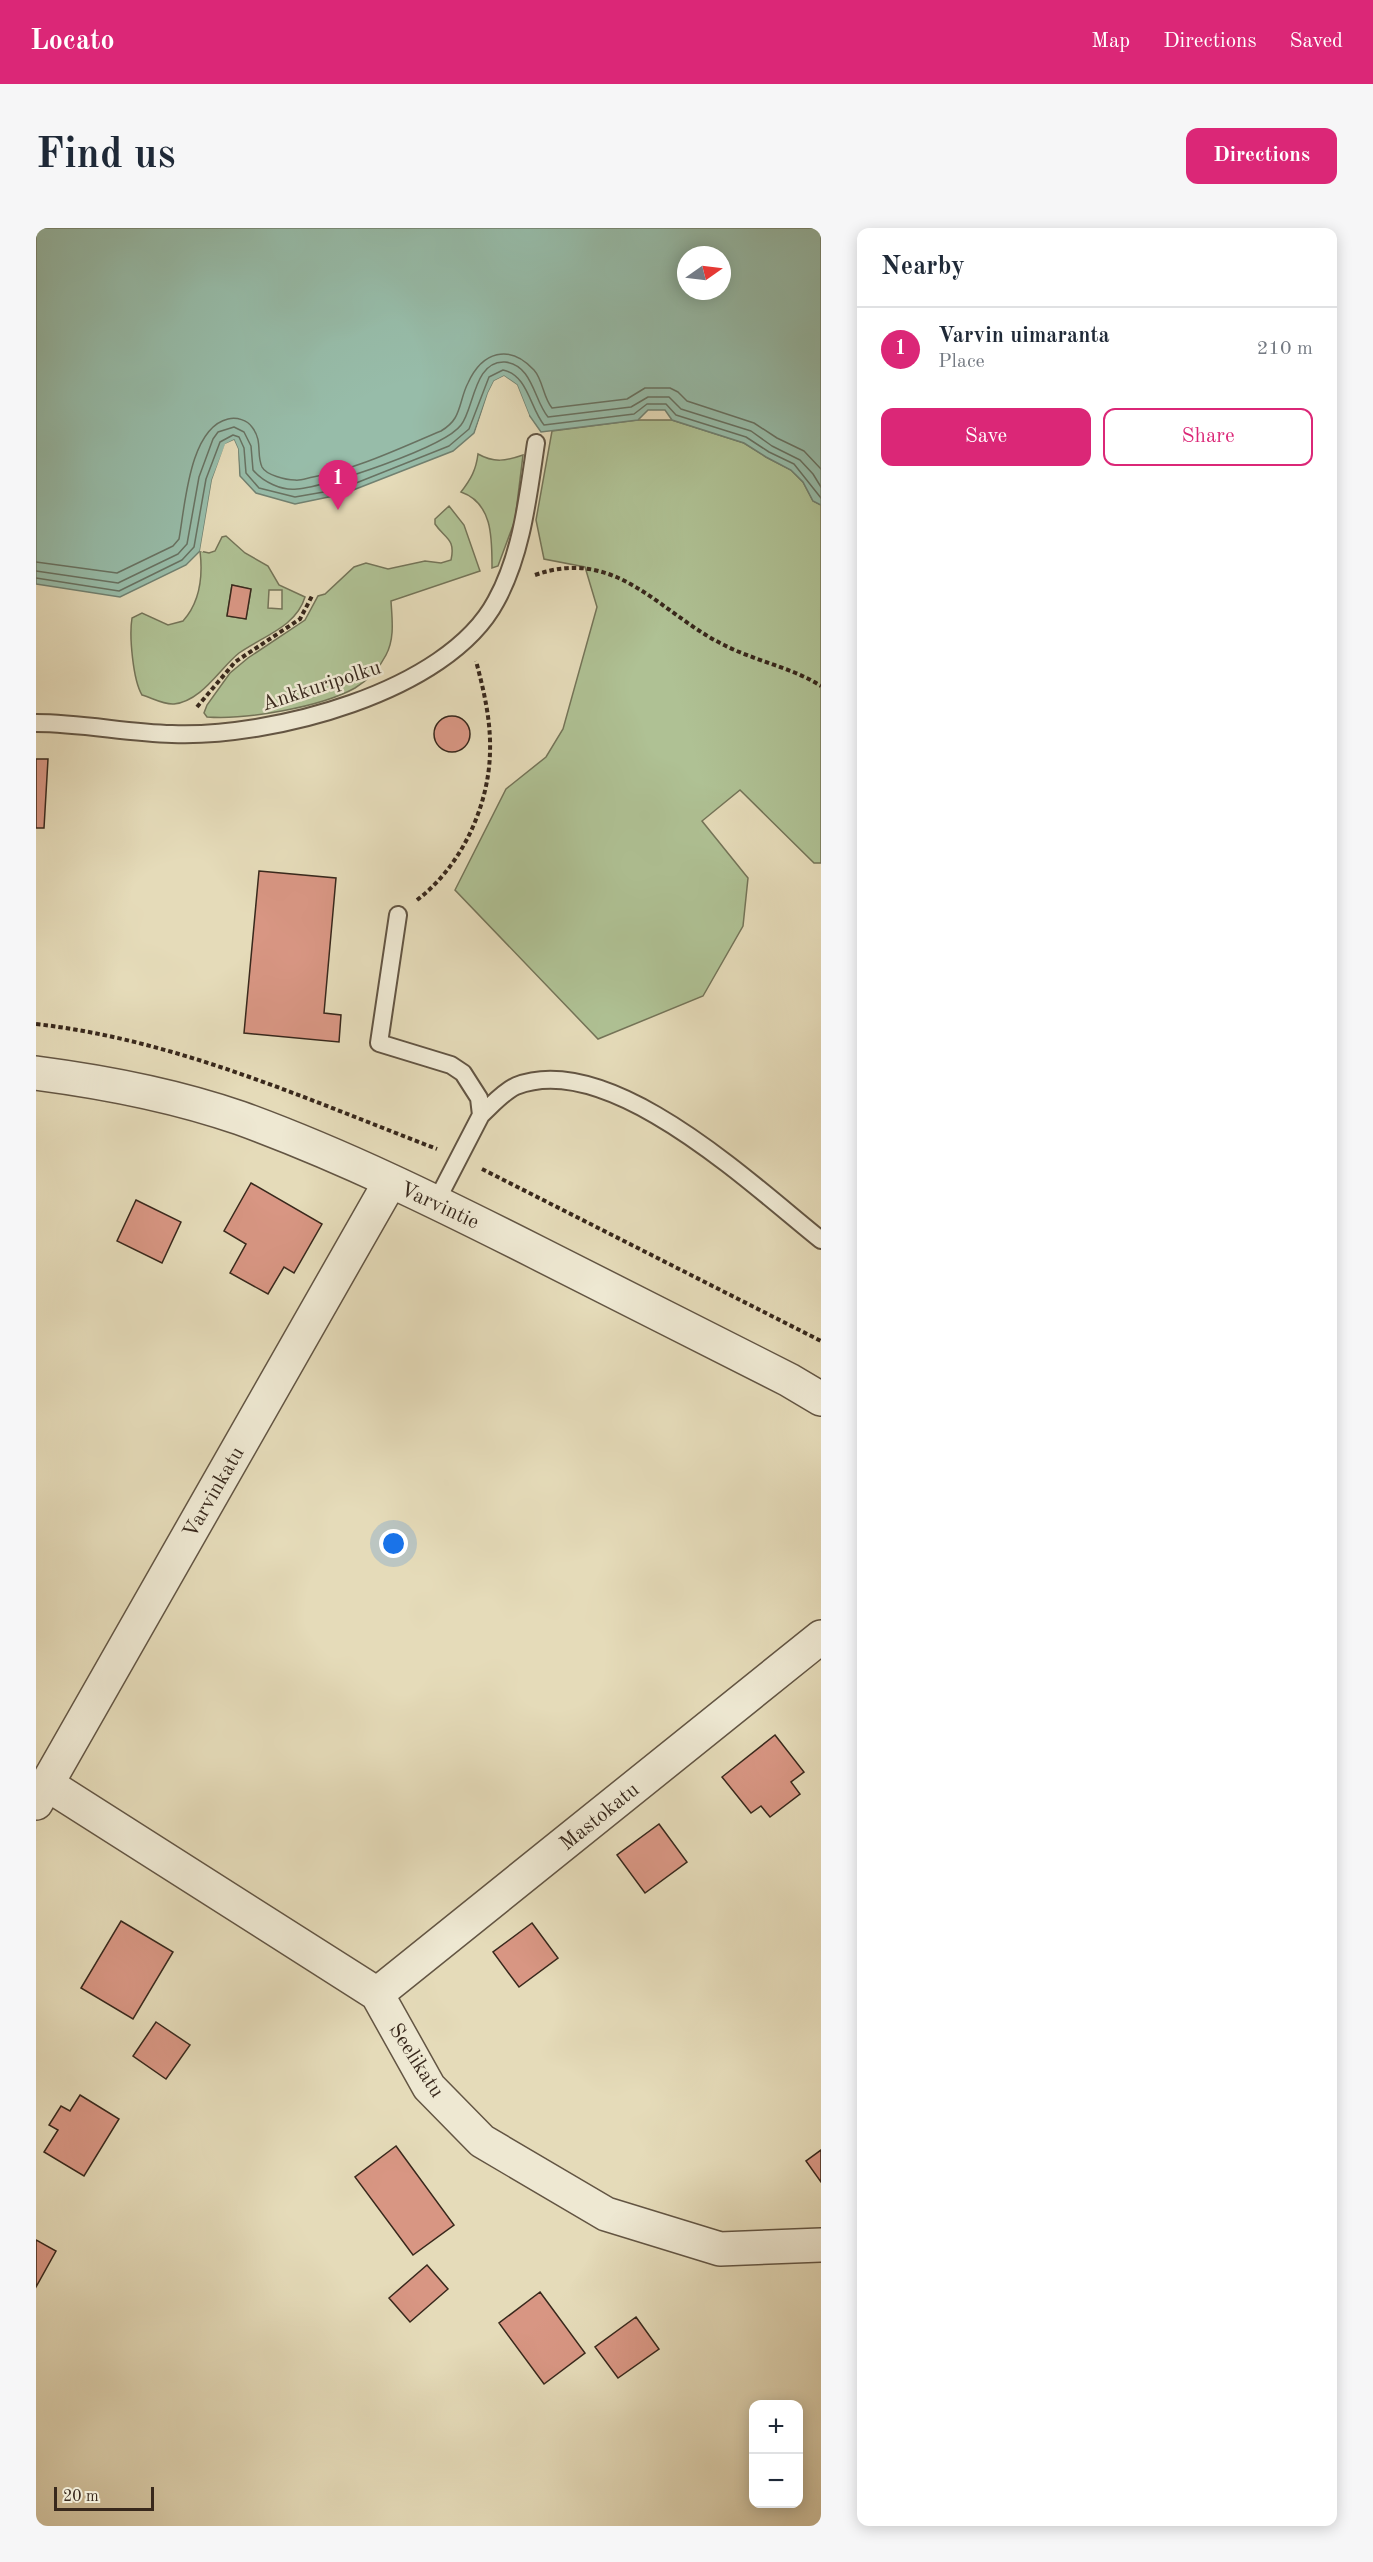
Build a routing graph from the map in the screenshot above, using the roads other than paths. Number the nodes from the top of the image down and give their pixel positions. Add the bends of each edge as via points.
1 (536, 443) dead end
2 (36, 723) edge
3 (398, 915) road end
4 (36, 1073) edge
5 (481, 1115) junction
6 (390, 1182) junction
7 (436, 1202) junction
8 (821, 1240) edge
9 (821, 1399) edge
10 (821, 1637) edge
11 (41, 1794) edge
12 (377, 1994) junction
13 (820, 2245) edge

1 - 2 lane, Ankkuripolku via 516,552 497,601 470,636 421,672 358,701 281,725 246,730 173,735
3 - 5 lane via 379,1043 451,1065 463,1073 479,1098
4 - 6 street, Varvintie via 161,1095 239,1118
5 - 7 lane
5 - 8 lane via 514,1087 529,1082 582,1084 620,1098 684,1131
6 - 7 street, Varvintie
6 - 11 street, Varvinkatu
7 - 9 street, Varvintie
10 - 12 street, Mastokatu
11 - 12 street, Seelikatu
12 - 13 street, Seelikatu via 429,2086 482,2141 606,2214 720,2249

